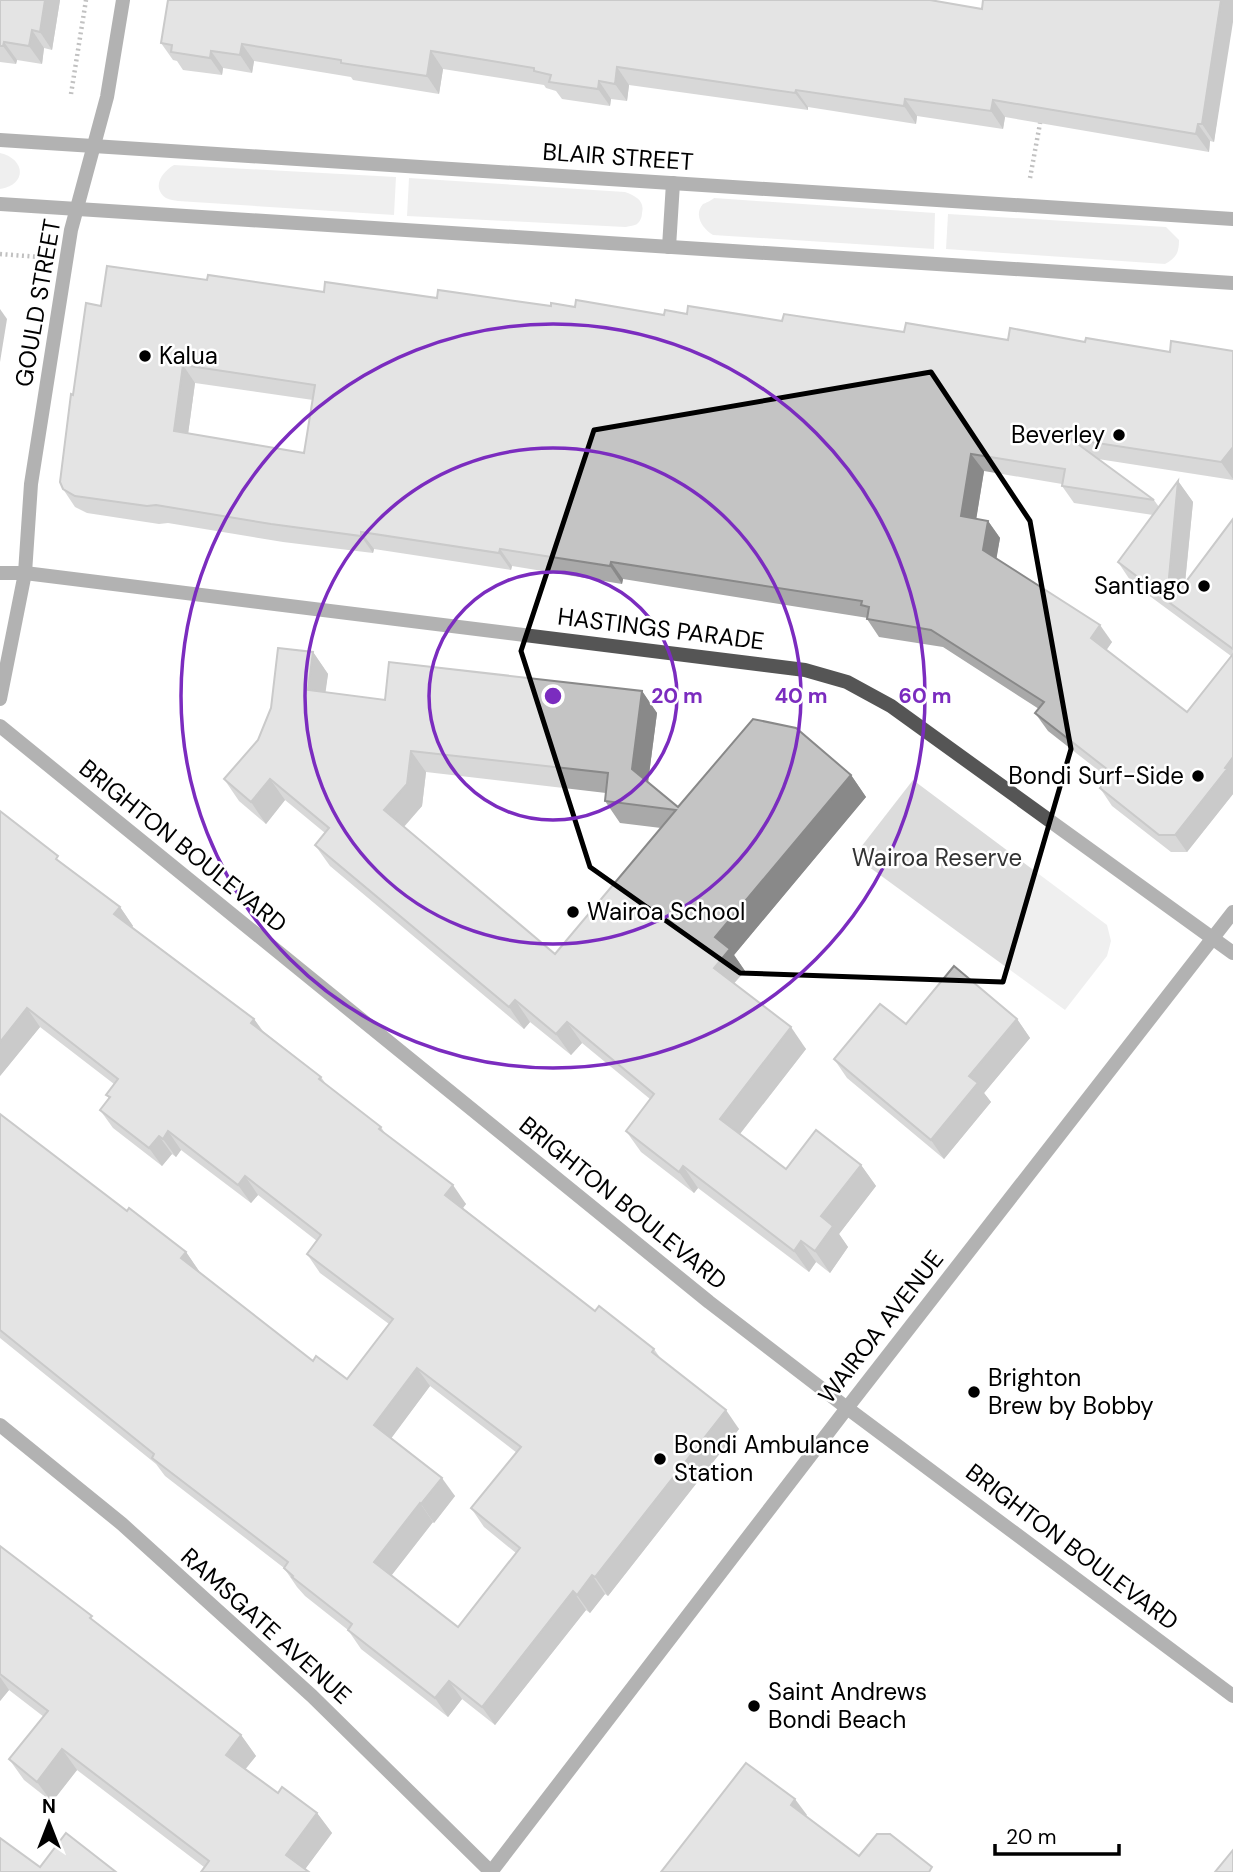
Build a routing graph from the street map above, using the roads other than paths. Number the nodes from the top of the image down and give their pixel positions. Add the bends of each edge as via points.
1 (123, 0) edge
2 (0, 141) edge
3 (95, 147) junction
4 (673, 183) junction
5 (0, 204) edge
6 (77, 209) junction
7 (1233, 219) edge
8 (669, 247) junction
9 (1233, 283) edge
10 (0, 573) edge
11 (25, 573) junction
12 (0, 699) edge
13 (0, 726) edge
14 (1233, 912) edge
15 (1213, 939) junction
16 (1233, 953) edge
17 (847, 1408) junction
18 (0, 1425) edge
19 (1233, 1696) edge
20 (491, 1872) edge

1 - 3 street, GOULD STREET
2 - 3 street, BLAIR STREET
3 - 4 street, BLAIR STREET
3 - 6 street, GOULD STREET
4 - 7 street, BLAIR STREET
4 - 8 street
5 - 6 street
6 - 8 street
6 - 11 street, GOULD STREET via 31,484
8 - 9 street
10 - 11 street, HASTINGS PARADE
11 - 12 street, GOULD STREET
11 - 15 street, HASTINGS PARADE via 805,670 847,682 891,706
13 - 17 street, BRIGHTON BOULEVARD via 709,1302
14 - 15 street, WAIROA AVENUE
15 - 16 street, HASTINGS PARADE
15 - 17 street, WAIROA AVENUE
17 - 19 street, BRIGHTON BOULEVARD
17 - 20 street, WAIROA AVENUE
18 - 20 street, RAMSGATE AVENUE via 122,1524 312,1696

